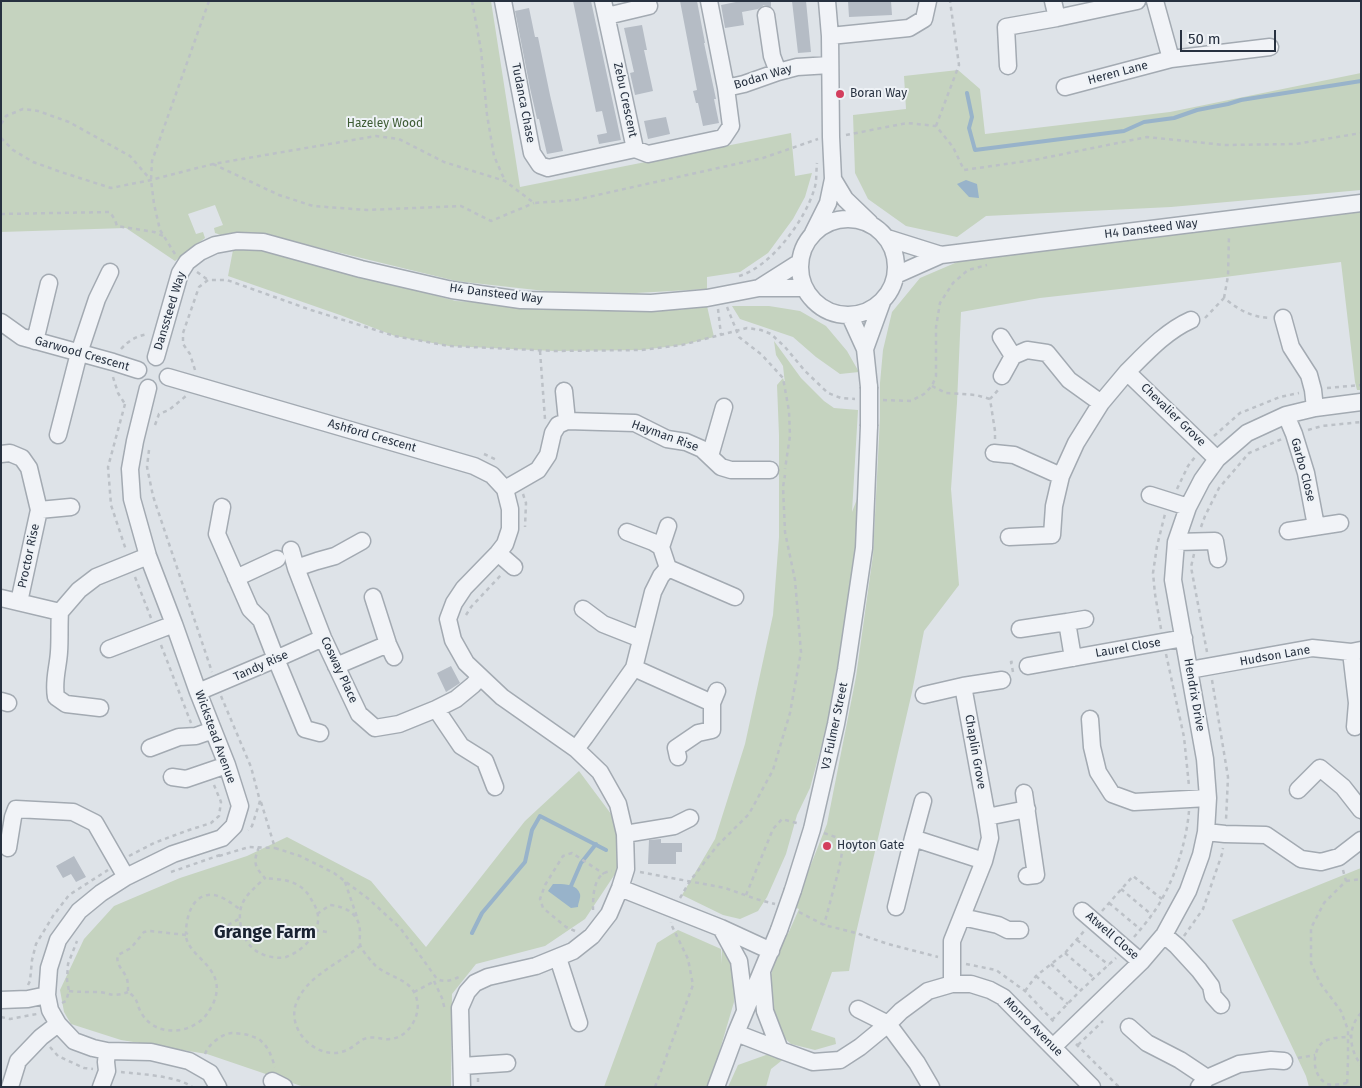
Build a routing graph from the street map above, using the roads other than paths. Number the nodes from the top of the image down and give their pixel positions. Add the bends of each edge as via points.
1 (503, 1) edge
2 (709, 1) edge
3 (827, 1) edge
4 (928, 1) edge
5 (1053, 1) edge
6 (1137, 1) edge
7 (1155, 1) edge
8 (649, 6) dead end
9 (605, 8) edge
10 (766, 15) dead end
11 (1057, 18) junction
12 (830, 36) junction
13 (1270, 47) dead end
14 (1171, 59) junction
15 (830, 65) junction
16 (1008, 66) dead end
17 (778, 72) junction
18 (1065, 87) dead end
19 (726, 88) junction
20 (635, 149) junction
21 (833, 179) junction
22 (1361, 203) edge
23 (870, 224) junction
24 (814, 233) junction
25 (887, 238) junction
26 (237, 241) joint
27 (941, 255) junction
28 (800, 262) junction
29 (110, 272) dead end
30 (896, 275) junction
31 (49, 283) dead end
32 (759, 288) junction
33 (804, 288) junction
34 (882, 302) junction
35 (850, 316) junction
36 (1283, 318) road end
37 (1191, 320) road end
38 (1, 322) edge
39 (1001, 337) dead end
40 (35, 340) junction
41 (865, 349) junction
42 (79, 353) junction
43 (1013, 356) junction
44 (156, 357) junction
45 (138, 370) junction
46 (1127, 372) junction
47 (1002, 376) road end
48 (168, 377) junction
49 (148, 388) junction
50 (564, 391) dead end
51 (1361, 402) edge
52 (1101, 403) junction
53 (724, 407) dead end
54 (1315, 408) junction
55 (1286, 415) junction
56 (567, 421) junction
57 (58, 435) dead end
58 (994, 453) road end
59 (1, 454) edge
60 (710, 456) junction
61 (1218, 459) junction
62 (770, 470) dead end
63 (1061, 476) junction
64 (511, 485) junction
65 (1150, 495) dead end
66 (72, 507) dead end
67 (222, 507) dead end
68 (1188, 507) junction
69 (39, 510) junction
70 (1340, 523) dead end
71 (668, 526) dead end
72 (1316, 526) junction
73 (1288, 531) dead end
74 (627, 532) dead end
75 (1008, 537) dead end
76 (362, 541) dead end
77 (1176, 542) junction
78 (661, 547) junction
79 (291, 550) dead end
80 (148, 556) junction
81 (277, 559) dead end
82 (1218, 560) dead end
83 (296, 568) junction
84 (668, 568) junction
85 (236, 578) junction
86 (373, 597) dead end
87 (735, 597) dead end
88 (1, 598) edge
89 (19, 602) junction
90 (584, 609) dead end
91 (60, 612) junction
92 (1085, 619) dead end
93 (1067, 622) junction
94 (174, 624) junction
95 (1020, 629) dead end
96 (323, 638) junction
97 (1184, 638) junction
98 (642, 639) junction
99 (109, 648) dead end
100 (1356, 651) edge
101 (1073, 658) junction
102 (276, 660) junction
103 (336, 666) junction
104 (1028, 666) dead end
105 (634, 668) junction
106 (1190, 670) junction
107 (480, 678) junction
108 (1002, 680) dead end
109 (963, 686) junction
110 (198, 692) junction
111 (924, 695) dead end
112 (100, 708) dead end
113 (436, 709) junction
114 (1090, 719) dead end
115 (1355, 727) dead end
116 (214, 730) junction
117 (320, 733) dead end
118 (150, 748) dead end
119 (576, 749) junction
120 (678, 757) dead end
121 (227, 765) junction
122 (172, 777) dead end
123 (495, 787) dead end
124 (1298, 790) dead end
125 (1024, 793) dead end
126 (1208, 798) junction
127 (923, 801) dead end
128 (1027, 809) junction
129 (1361, 810) edge
130 (987, 817) junction
131 (690, 818) dead end
132 (1206, 832) junction
133 (625, 834) junction
134 (914, 838) junction
135 (1361, 840) edge
136 (8, 848) dead end
137 (984, 861) junction
138 (1027, 876) dead end
139 (126, 877) junction
140 (627, 890) junction
141 (896, 907) dead end
142 (1088, 916) road end
143 (962, 917) junction
144 (721, 928) junction
145 (1020, 930) dead end
146 (1164, 935) junction
147 (771, 950) junction
148 (558, 958) junction
149 (1141, 962) junction
150 (762, 971) junction
151 (952, 984) junction
152 (47, 995) junction
153 (1, 1000) edge
154 (1221, 1005) dead end
155 (858, 1009) dead end
156 (745, 1012) junction
157 (579, 1023) dead end
158 (58, 1024) junction
159 (888, 1024) junction
160 (1129, 1027) dead end
161 (736, 1033) junction
162 (1053, 1047) junction
163 (780, 1050) junction
164 (107, 1051) junction
165 (1284, 1061) road end
166 (507, 1063) dead end
167 (470, 1065) junction
168 (1203, 1082) edge
169 (10, 1087) edge
170 (101, 1087) edge
171 (218, 1087) edge
172 (462, 1087) edge
173 (716, 1087) edge
174 (931, 1087) edge
175 (1092, 1087) edge

1 - 20 street, Tudanca Chase via 532,153 540,164 548,168
2 - 19 street, Zebu Crescent
3 - 12 street
4 - 12 street via 924,19 909,28
5 - 11 street
6 - 11 street
7 - 14 street
8 - 9 street
9 - 20 street, Zebu Crescent
10 - 17 street via 772,56
11 - 16 street via 1006,27
12 - 15 street
13 - 14 street, Heren Lane
14 - 18 street, Heren Lane
15 - 17 street, Bodan Way
15 - 21 street
17 - 19 street, Bodan Way
19 - 20 street, Zebu Crescent via 731,126 722,138 648,154
21 - 23 street via 845,199
21 - 24 street via 828,203
22 - 27 street, H4 Dansteed Way
23 - 24 street via 847,219 834,221
23 - 25 street
24 - 28 street via 804,246
25 - 27 street, H4 Dansteed Way
25 - 30 street via 896,262
26 - 32 street, H4 Dansteed Way via 263,242 452,290 522,300 651,303 707,298
26 - 44 street, Danssteed Way via 215,245 186,263 180,273
27 - 30 street, H4 Dansteed Way
28 - 32 street, H4 Dansteed Way
28 - 33 street
29 - 42 street
30 - 34 street
31 - 40 street
32 - 33 street, H4 Dansteed Way
33 - 35 street via 810,298 823,308
34 - 35 street via 862,314
34 - 41 street, V3 Fulmer Street
35 - 41 street, V3 Fulmer Street
36 - 54 street via 1291,348 1309,375
37 - 46 street via 1148,351
38 - 40 street, Garwood Crescent via 22,337
39 - 43 street
40 - 42 street, Garwood Crescent
41 - 147 street, V3 Fulmer Street, bridge via 869,426 864,548 858,595 836,724 812,829
42 - 45 street, Garwood Crescent
42 - 57 street
43 - 47 street
43 - 52 street via 1027,350 1047,354 1069,380
44 - 45 street via 146,358
44 - 48 street via 168,367
45 - 49 street via 141,383
46 - 52 street
46 - 61 street, Chevalier Grove
48 - 49 street via 158,388
48 - 64 street, Ashford Crescent via 474,466
49 - 80 street, Wickstead Avenue via 130,469 132,499
50 - 56 street
51 - 54 street, Hendrix Drive
52 - 63 street via 1076,443
53 - 60 street, Hayman Rise
54 - 55 street, Hendrix Drive
55 - 61 street, Hendrix Drive via 1247,433
55 - 72 street, Garbo Close via 1306,473
56 - 60 street, Hayman Rise via 635,423 667,439 702,449
56 - 64 street via 558,425 553,433 548,455 538,470
58 - 63 street via 1014,454
59 - 69 street, Proctor Rise via 22,458 26,463
60 - 62 street, Hayman Rise via 721,467 732,470
61 - 68 street, Hendrix Drive
63 - 75 street via 1052,535
64 - 107 street via 510,529 505,544 508,562 464,588 448,619 453,640 466,663
65 - 68 street
66 - 69 street, Proctor Rise
67 - 85 street via 217,534
68 - 77 street, Hendrix Drive
69 - 89 street, Proctor Rise
70 - 72 street
71 - 78 street
72 - 73 street
74 - 78 street
76 - 83 street via 335,556
77 - 82 street via 1215,541
77 - 97 street, Hendrix Drive via 1173,580
78 - 84 street
79 - 83 street, Cosway Place
80 - 91 street via 96,577 79,590
80 - 94 street, Wickstead Avenue
81 - 85 street
83 - 96 street, Cosway Place
84 - 87 street
84 - 98 street via 653,592
85 - 102 street via 250,609 261,620
86 - 103 street via 391,650
88 - 89 street
89 - 91 street
90 - 98 street via 602,624
91 - 112 street via 56,696 66,704
92 - 93 street
93 - 95 street
93 - 101 street
94 - 99 street
94 - 110 street, Wickstead Avenue
96 - 102 street, Tandy Rise
96 - 103 street, Cosway Place
97 - 101 street, Laurel Close
97 - 106 street, Hendrix Drive
98 - 105 street
100 - 106 street, Hudson Lane via 1312,648
100 - 115 street
101 - 104 street, Laurel Close
102 - 110 street, Tandy Rise
102 - 117 street via 306,729
103 - 113 street, Cosway Place via 359,714 375,728 399,724
105 - 119 street
105 - 120 street via 679,687 714,697 712,730 698,733 676,748
106 - 126 street, Hendrix Drive
107 - 113 street, Cosway Place via 456,699
107 - 119 street
108 - 109 street
109 - 111 street
109 - 130 street, Chaplin Grove
110 - 116 street, Wickstead Avenue
113 - 123 street via 461,746 485,761
114 - 126 street via 1098,772 1112,794 1134,802
116 - 118 street via 179,737
116 - 121 street, Wickstead Avenue
119 - 133 street via 600,772 618,804
121 - 122 street via 186,779
121 - 139 street, Wickstead Avenue via 240,806 234,826 222,838 173,854
124 - 129 street via 1320,768 1343,786
125 - 128 street
126 - 132 street, Hendrix Drive
127 - 134 street
128 - 130 street
128 - 138 street via 1036,875
130 - 137 street, Chaplin Grove via 990,838
131 - 133 street via 674,826
132 - 135 street via 1266,835 1301,859 1321,862 1339,857
132 - 146 street, Hendrix Drive via 1188,891
133 - 140 street
134 - 137 street
134 - 141 street
136 - 139 street via 16,809 73,812 95,823
137 - 143 street, Chaplin Grove
139 - 152 street, Wickstead Avenue via 79,911 58,940
140 - 144 street
140 - 148 street via 592,936
142 - 149 street, Atwell Close
143 - 145 street via 1008,930
143 - 151 street, Chaplin Grove via 952,942
144 - 147 street
144 - 156 street via 739,961
146 - 149 street, Hendrix Drive
146 - 154 street via 1200,970
147 - 150 street, V3 Fulmer Street
148 - 157 street
148 - 167 street via 488,977 475,983 467,992 460,1008
149 - 162 street, Hendrix Drive
150 - 156 street, V3 Fulmer Street
150 - 163 street via 765,1011
151 - 159 street, Monro Avenue via 928,991
151 - 162 street, Monro Avenue via 972,984 1003,996
152 - 153 street via 28,1000
152 - 158 street via 50,1010
155 - 159 street
156 - 161 street, V3 Fulmer Street
158 - 164 street via 74,1041
158 - 169 street via 18,1062
159 - 163 street, Monro Avenue via 840,1060 813,1062
159 - 174 street
160 - 168 street via 1147,1043 1180,1060
161 - 163 street, Monro Avenue
161 - 173 street, V3 Fulmer Street
162 - 175 street, Monro Avenue
164 - 170 street via 107,1071
164 - 171 street via 151,1052 189,1062 210,1073
165 - 168 street via 1239,1064
166 - 167 street
167 - 172 street

